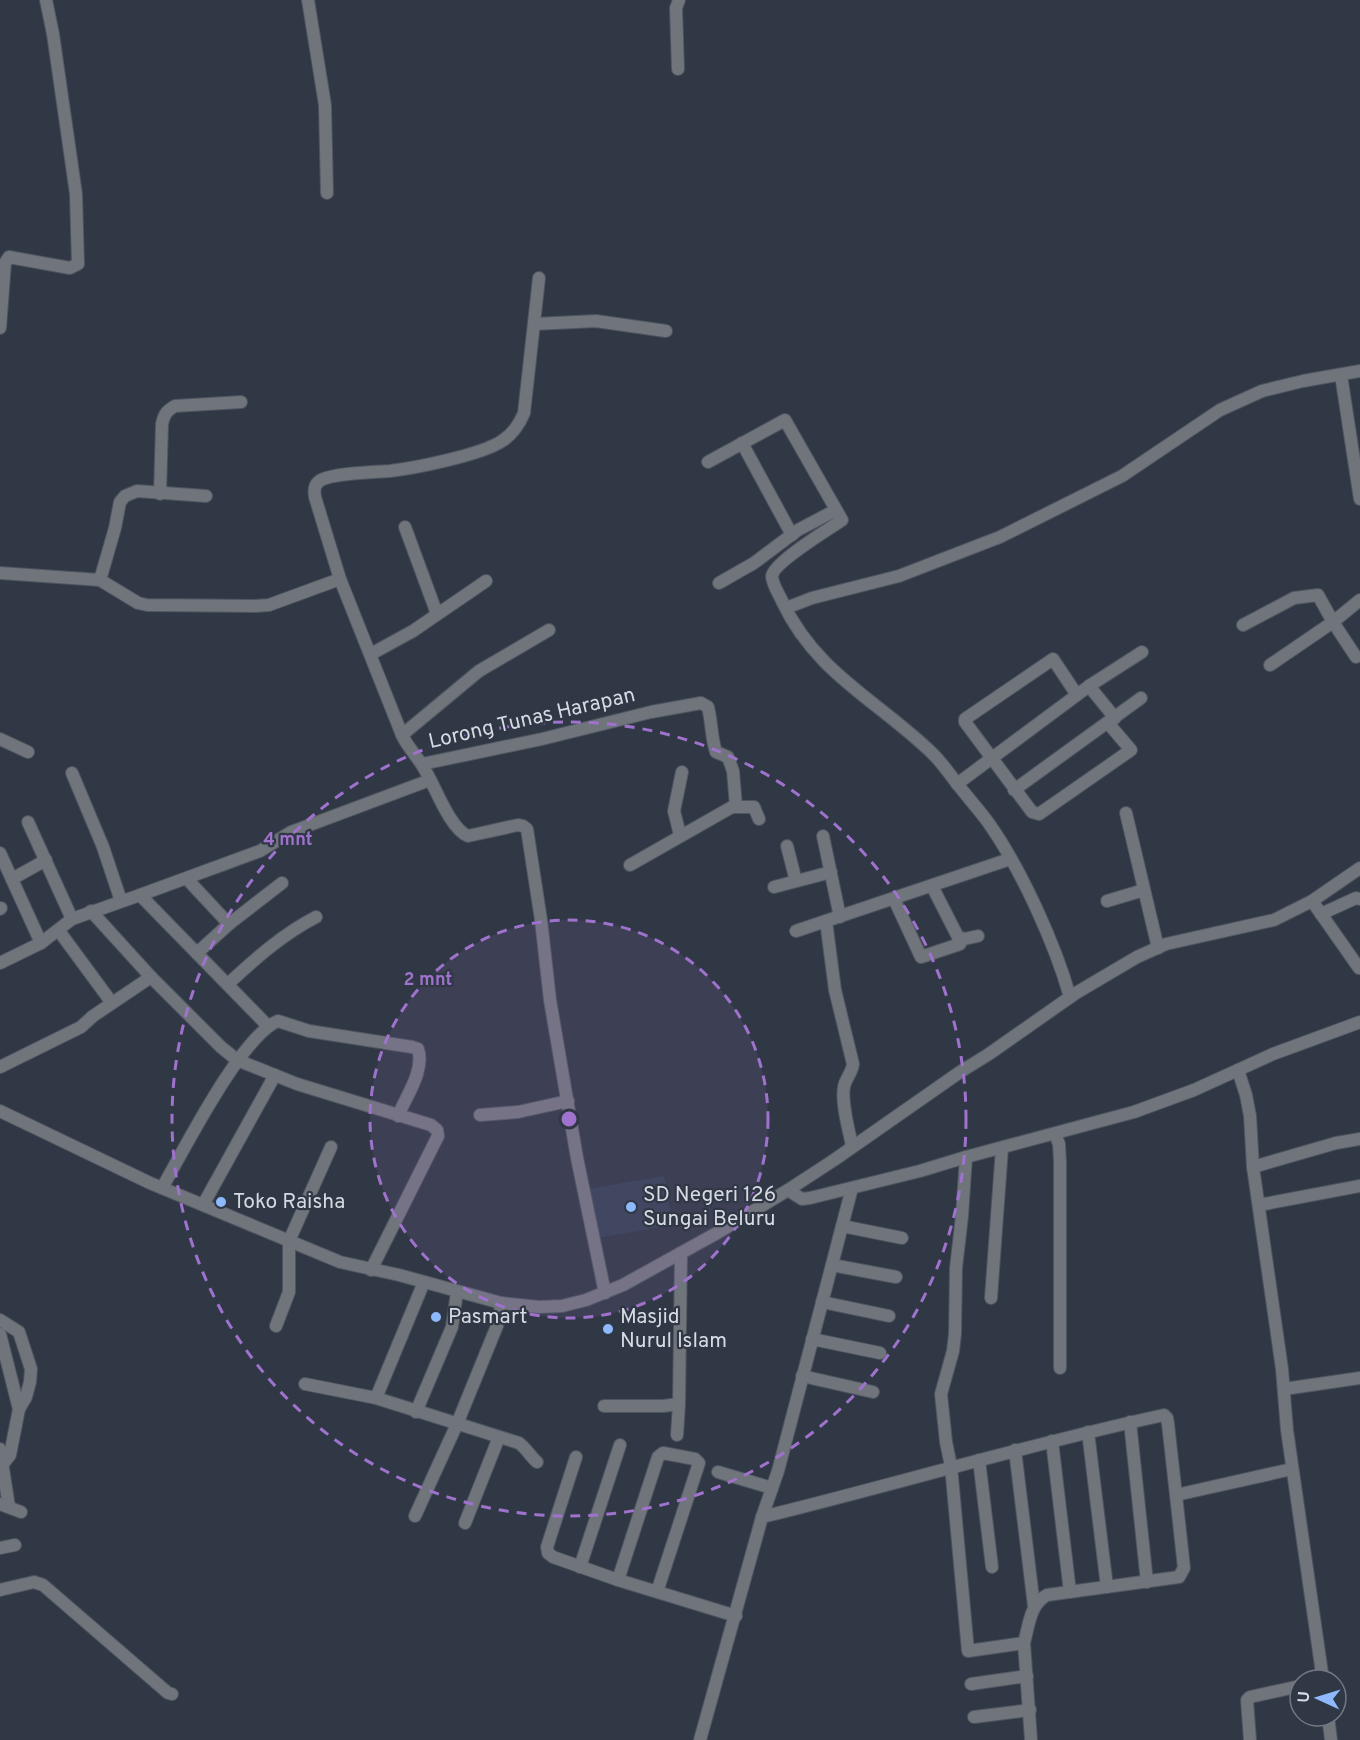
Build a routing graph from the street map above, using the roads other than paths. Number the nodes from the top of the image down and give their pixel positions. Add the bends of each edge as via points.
1 (46, 0) edge
2 (308, 0) edge
3 (679, 0) edge
4 (678, 69) dead end
5 (327, 193) dead end
6 (539, 278) dead end
7 (534, 324) junction
8 (0, 328) edge
9 (666, 331) dead end
10 (1360, 371) edge
11 (1341, 375) junction
12 (241, 402) dead end
13 (742, 443) junction
14 (708, 462) dead end
15 (160, 494) junction
16 (206, 496) dead end
17 (1360, 499) edge
18 (836, 510) junction
19 (405, 527) dead end
20 (792, 535) junction
21 (0, 573) edge
22 (340, 579) junction
23 (100, 580) junction
24 (486, 581) dead end
25 (719, 583) dead end
26 (1360, 600) edge
27 (786, 608) junction
28 (437, 614) junction
29 (1333, 622) junction
30 (1243, 625) dead end
31 (549, 630) dead end
32 (1142, 652) dead end
33 (371, 654) junction
34 (1356, 657) dead end
35 (1270, 665) dead end
36 (1089, 686) junction
37 (1077, 695) junction
38 (1141, 698) dead end
39 (1111, 720) junction
40 (402, 735) junction
41 (0, 739) edge
42 (28, 752) dead end
43 (990, 759) junction
44 (422, 764) junction
45 (682, 772) dead end
46 (72, 773) dead end
47 (430, 780) junction
48 (957, 784) junction
49 (1014, 790) junction
50 (736, 806) junction
51 (1126, 813) dead end
52 (759, 819) dead end
53 (28, 822) dead end
54 (680, 835) junction
55 (824, 836) dead end
56 (787, 846) dead end
57 (0, 853) edge
58 (1010, 858) junction
59 (46, 860) junction
60 (630, 865) dead end
61 (1360, 868) edge
62 (831, 872) junction
63 (12, 879) junction
64 (187, 879) junction
65 (796, 881) junction
66 (282, 883) dead end
67 (932, 886) junction
68 (774, 887) dead end
69 (1144, 890) junction
70 (140, 895) junction
71 (894, 899) junction
72 (1360, 899) edge
73 (121, 901) junction
74 (1107, 901) dead end
75 (1312, 901) junction
76 (92, 911) junction
77 (1321, 914) junction
78 (316, 917) dead end
79 (840, 917) junction
80 (72, 920) junction
81 (826, 921) junction
82 (229, 924) junction
83 (59, 931) junction
84 (796, 931) dead end
85 (978, 936) dead end
86 (958, 937) junction
87 (41, 943) junction
88 (1158, 948) junction
89 (197, 952) junction
90 (0, 963) edge
91 (1359, 968) edge
92 (151, 977) junction
93 (228, 984) junction
94 (1076, 993) junction
95 (112, 1003) junction
96 (1360, 1022) edge
97 (267, 1025) junction
98 (237, 1060) junction
99 (0, 1067) edge
100 (1238, 1070) junction
101 (275, 1076) junction
102 (568, 1101) junction
103 (0, 1111) edge
104 (480, 1115) dead end
105 (398, 1116) junction
106 (1055, 1134) junction
107 (1360, 1139) edge
108 (852, 1146) junction
109 (331, 1147) dead end
110 (1002, 1148) junction
111 (966, 1157) junction
112 (1253, 1167) junction
113 (1360, 1186) edge
114 (162, 1188) junction
115 (852, 1188) junction
116 (788, 1190) junction
117 (203, 1205) junction
118 (1259, 1205) junction
119 (842, 1226) junction
120 (902, 1238) dead end
121 (290, 1241) junction
122 (681, 1253) junction
123 (832, 1265) junction
124 (371, 1270) junction
125 (896, 1277) dead end
126 (424, 1282) junction
127 (457, 1292) junction
128 (605, 1293) junction
129 (991, 1298) dead end
130 (822, 1302) junction
131 (501, 1303) junction
132 (889, 1316) dead end
133 (0, 1320) edge
134 (276, 1326) dead end
135 (0, 1334) edge
136 (812, 1339) junction
137 (880, 1353) dead end
138 (1060, 1368) dead end
139 (802, 1376) junction
140 (1360, 1378) edge
141 (305, 1384) dead end
142 (1284, 1389) junction
143 (873, 1392) dead end
144 (376, 1398) junction
145 (679, 1404) junction
146 (604, 1406) dead end
147 (19, 1409) junction
148 (416, 1412) junction
149 (1130, 1422) junction
150 (457, 1424) junction
151 (1088, 1432) junction
152 (677, 1435) dead end
153 (499, 1437) junction
154 (1052, 1441) junction
155 (620, 1445) dead end
156 (0, 1449) edge
157 (1015, 1450) junction
158 (576, 1457) dead end
159 (979, 1460) junction
160 (537, 1462) dead end
161 (3, 1464) junction
162 (951, 1467) junction
163 (1292, 1469) junction
164 (718, 1472) dead end
165 (772, 1488) junction
166 (4, 1491) edge
167 (1176, 1495) junction
168 (4, 1506) edge
169 (21, 1512) dead end
170 (415, 1516) dead end
171 (762, 1517) junction
172 (465, 1523) dead end
173 (15, 1545) dead end
174 (0, 1548) edge
175 (580, 1566) junction
176 (992, 1567) dead end
177 (618, 1580) junction
178 (1147, 1582) junction
179 (1107, 1587) junction
180 (0, 1590) edge
181 (657, 1592) junction
182 (1070, 1592) junction
183 (1034, 1606) junction
184 (736, 1616) junction
185 (1024, 1642) junction
186 (1321, 1668) edge
187 (1027, 1676) junction
188 (970, 1684) dead end
189 (1288, 1689) edge
190 (172, 1694) dead end
191 (1030, 1710) junction
192 (974, 1717) dead end
193 (700, 1740) edge
194 (1031, 1740) edge
195 (1250, 1740) edge

1 - 8 street via 76,194 78,264 70,268 9,257 4,269
2 - 5 street via 325,105
3 - 4 street
6 - 7 street
7 - 9 street via 596,321
7 - 22 street via 524,413 519,426 500,443 425,465 321,480 316,485 315,497
10 - 11 street
11 - 17 street
11 - 27 street via 1262,391 1220,410 1122,476 1000,537 899,576
12 - 15 street via 175,406 168,410 162,424
13 - 14 street
13 - 18 street via 785,420
13 - 20 street
15 - 16 street
15 - 23 street via 137,491 120,502
18 - 20 street
18 - 27 street via 842,520 799,548 772,574
19 - 28 street
20 - 25 street
21 - 23 street
22 - 23 street via 269,605 255,606 147,605
22 - 33 street
24 - 28 street
26 - 29 street
27 - 48 street via 810,648 834,673 934,755
28 - 33 street
29 - 30 street via 1318,596 1294,598
29 - 34 street
29 - 35 street
31 - 40 street via 479,671
32 - 36 street
33 - 40 street
36 - 37 street
36 - 39 street
37 - 43 street
37 - 43 street via 1053,659 965,719
38 - 39 street
39 - 49 street
39 - 49 street via 1131,750 1039,814 1032,812
40 - 44 street
41 - 42 street
43 - 48 street
43 - 49 street
44 - 47 street
44 - 50 street, Lorong Tunas Harapan via 701,703 708,707 716,752 728,757 733,771
45 - 54 street via 674,811
46 - 73 street
47 - 64 street via 291,832 260,851
47 - 102 street via 463,834 472,836 518,825 527,829
48 - 58 street
50 - 52 street via 754,807
50 - 54 street
51 - 69 street
53 - 59 street
54 - 60 street
55 - 62 street
56 - 65 street
57 - 63 street
58 - 67 street
58 - 94 street
59 - 63 street
59 - 80 street
61 - 75 street
62 - 65 street
62 - 79 street
63 - 87 street
64 - 70 street
64 - 82 street
65 - 68 street
66 - 82 street
67 - 71 street
67 - 86 street
69 - 74 street
69 - 88 street
70 - 73 street
70 - 89 street
71 - 79 street
71 - 86 street via 921,957 960,944
72 - 77 street
73 - 76 street
75 - 77 street
75 - 88 street via 1274,920
76 - 80 street
76 - 92 street
77 - 91 street
78 - 93 street via 267,948
79 - 81 street
80 - 83 street
81 - 84 street
81 - 108 street via 835,990 853,1064 843,1094
82 - 89 street
83 - 87 street
83 - 95 street
85 - 86 street
87 - 90 street
88 - 94 street
89 - 93 street
92 - 95 street
92 - 98 street
93 - 97 street
94 - 108 street
95 - 99 street via 81,1027
96 - 100 street
97 - 98 street
97 - 105 street via 278,1021 418,1049 419,1069
98 - 101 street
98 - 114 street
100 - 106 street via 1134,1112
100 - 112 street via 1250,1116
101 - 105 street
101 - 117 street
102 - 104 street via 518,1112
102 - 128 street
103 - 114 street
105 - 124 street via 431,1125 438,1136
106 - 110 street
106 - 138 street via 1060,1162
107 - 112 street
108 - 116 street
109 - 121 street
110 - 111 street
110 - 129 street
111 - 115 street
111 - 162 street via 956,1268 955,1334 941,1394
112 - 118 street
113 - 118 street
114 - 117 street
115 - 116 street via 802,1199
115 - 119 street
116 - 122 street
117 - 121 street
118 - 142 street
119 - 120 street
119 - 123 street
121 - 124 street
121 - 134 street via 289,1292
122 - 128 street
122 - 145 street
123 - 125 street
123 - 130 street
124 - 126 street
126 - 127 street
126 - 144 street
127 - 131 street
127 - 148 street via 452,1327
128 - 131 street via 562,1306
130 - 132 street
130 - 136 street
131 - 150 street via 499,1321
133 - 147 street via 19,1332 31,1369 26,1397
135 - 147 street
136 - 137 street
136 - 139 street
139 - 143 street
139 - 165 street
140 - 142 street
141 - 144 street
142 - 163 street
144 - 148 street
145 - 146 street
145 - 152 street
147 - 161 street via 10,1455
148 - 150 street
149 - 151 street
149 - 167 street via 1164,1415 1167,1418
149 - 178 street
150 - 153 street
150 - 170 street
151 - 154 street
151 - 179 street
153 - 160 street via 519,1443
153 - 172 street
154 - 157 street
154 - 182 street
155 - 175 street
156 - 161 street
157 - 159 street
157 - 183 street
158 - 175 street via 547,1547 553,1557
159 - 162 street
159 - 176 street
161 - 166 street
162 - 171 street
162 - 185 street via 968,1651
163 - 167 street
163 - 186 street
164 - 165 street
165 - 171 street
166 - 168 street
167 - 178 street via 1184,1568 1179,1577
168 - 169 street
171 - 184 street
173 - 174 street
175 - 177 street
177 - 181 street
177 - 181 street via 659,1454 694,1459 699,1463
178 - 179 street
179 - 182 street
180 - 190 street via 34,1582 42,1585
181 - 184 street
182 - 183 street via 1047,1595
183 - 185 street
184 - 193 street
185 - 187 street
187 - 188 street
187 - 191 street
189 - 195 street via 1247,1700
191 - 192 street
191 - 194 street

